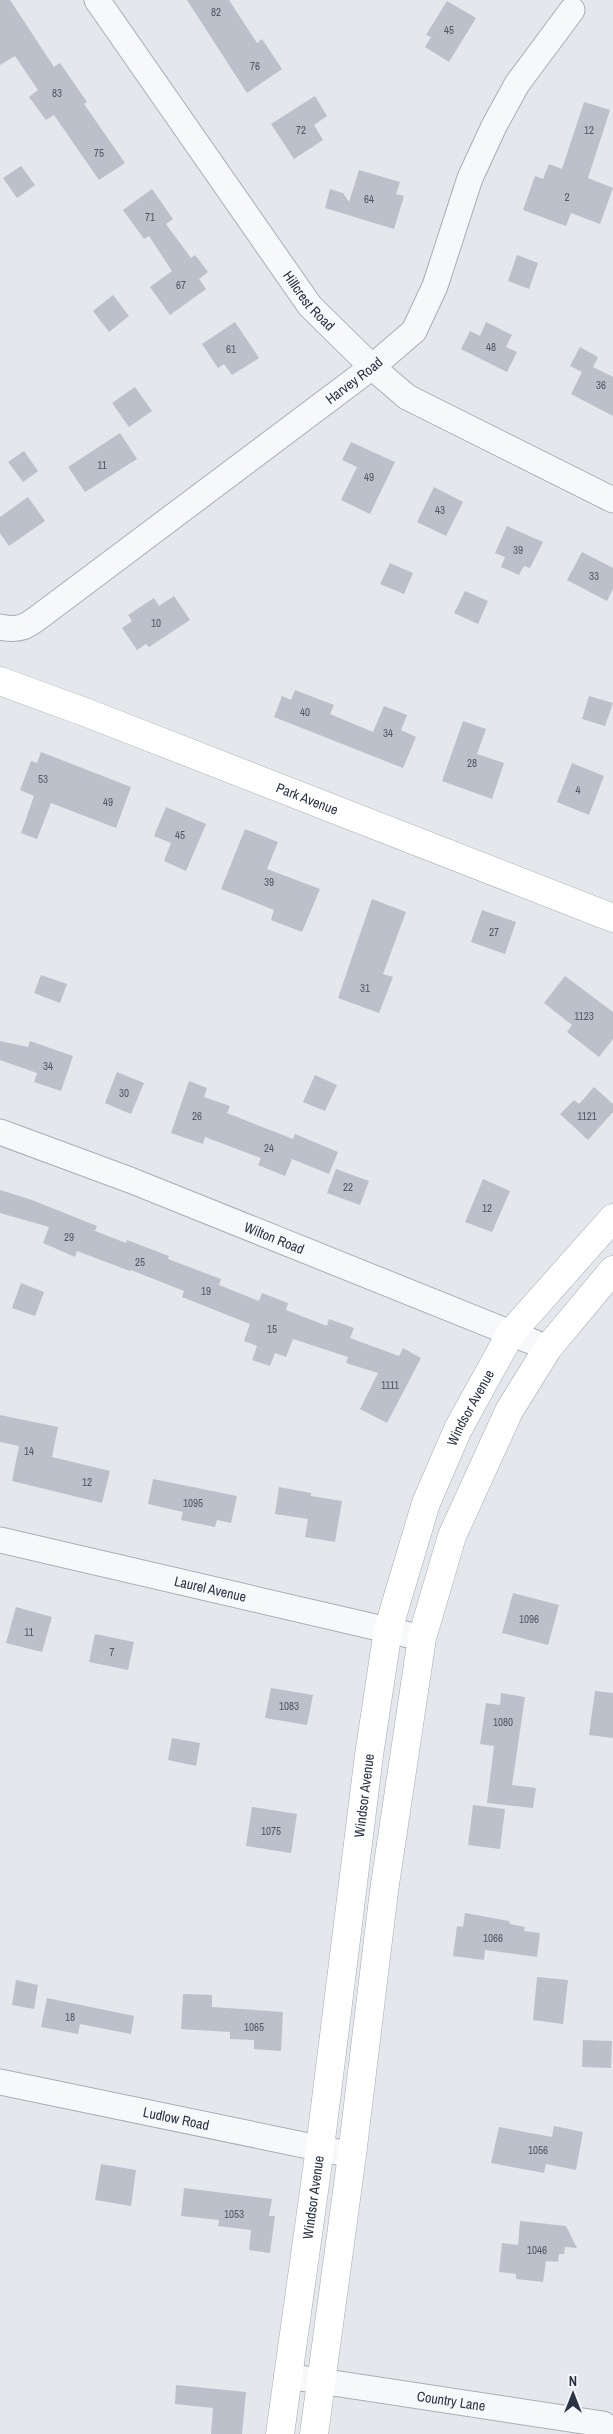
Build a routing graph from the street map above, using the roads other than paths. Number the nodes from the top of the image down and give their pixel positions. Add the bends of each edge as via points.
1 (97, 0) edge
2 (572, 10) dead end
3 (372, 367) junction
4 (613, 500) edge
5 (0, 627) edge
6 (0, 681) edge
7 (613, 918) edge
8 (0, 1132) edge
9 (613, 1218) edge
10 (613, 1270) edge
11 (511, 1333) junction
12 (548, 1348) junction
13 (0, 1540) edge
14 (388, 1630) junction
15 (422, 1638) junction
16 (0, 2082) edge
17 (320, 2148) junction
18 (352, 2155) junction
19 (287, 2376) junction
20 (321, 2382) junction
21 (613, 2431) edge
22 (280, 2434) edge
23 (314, 2434) edge

1 - 3 street, Hillcrest Road via 310,306
2 - 3 street, Harvey Road via 517,84 494,126 470,178 435,286 414,331
3 - 4 street, Hillcrest Road via 407,397
3 - 5 street, Harvey Road via 23,628
6 - 7 main road, Park Avenue
8 - 11 street, Wilton Road
9 - 11 main road, Windsor Avenue
10 - 12 main road
11 - 12 street, Wilton Road
11 - 14 main road, Windsor Avenue via 458,1429 426,1503
12 - 15 main road via 509,1411 452,1536
13 - 14 street, Laurel Avenue
14 - 15 street, Laurel Avenue
14 - 17 main road, Windsor Avenue via 369,1755
15 - 18 main road via 384,1892
16 - 17 street, Ludlow Road
17 - 18 street, Ludlow Road
17 - 19 main road, Windsor Avenue
18 - 20 main road
19 - 20 street, Country Lane
19 - 22 main road, Windsor Avenue
20 - 21 street, Country Lane via 593,2422
20 - 23 main road

